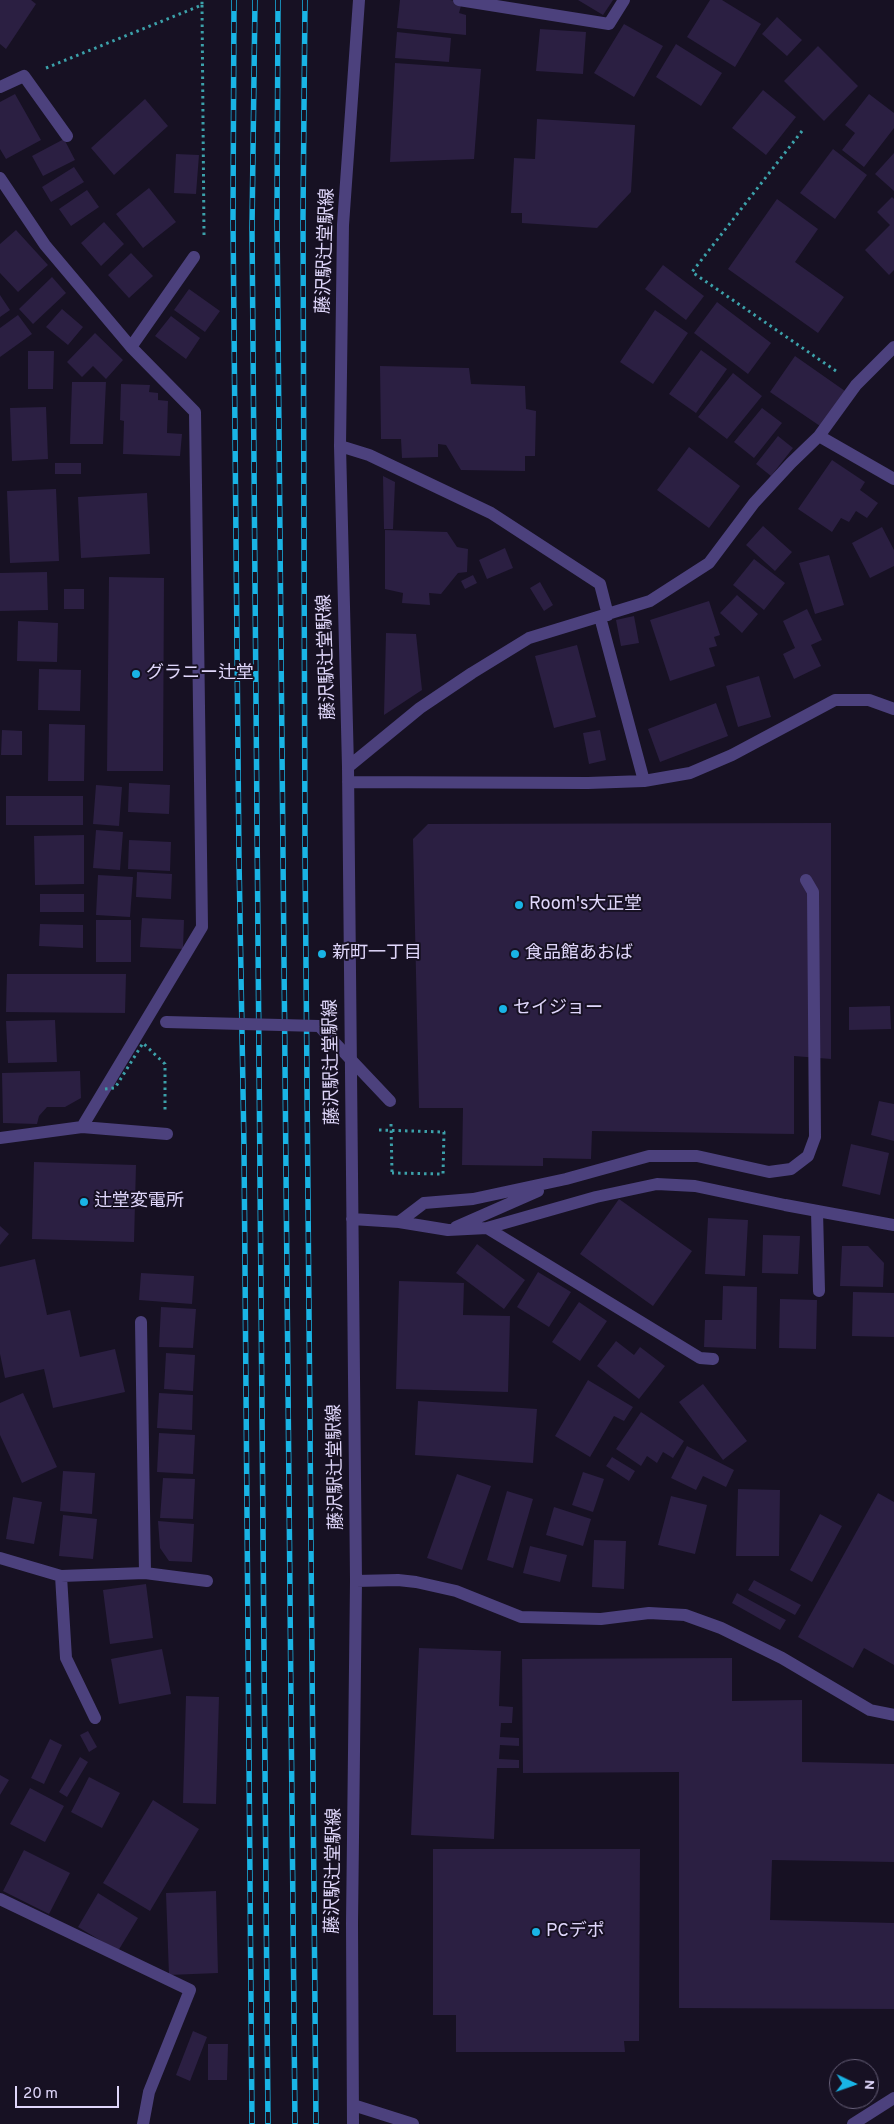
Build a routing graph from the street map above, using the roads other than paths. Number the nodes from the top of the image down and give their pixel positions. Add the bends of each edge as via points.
1 (359, 0) edge
2 (459, 0) edge
3 (624, 0) edge
4 (0, 87) edge
5 (67, 136) dead end
6 (0, 178) edge
7 (194, 258) road end
8 (131, 347) junction
9 (894, 347) edge
10 (819, 436) junction
11 (340, 446) junction
12 (894, 479) edge
13 (604, 616) junction
14 (894, 709) edge
15 (348, 767) junction
16 (644, 780) junction
17 (348, 782) junction
18 (806, 880) dead end
19 (166, 1022) dead end
20 (390, 1101) road end
21 (82, 1127) junction
22 (167, 1134) dead end
23 (0, 1138) edge
24 (566, 1179) junction
25 (817, 1211) junction
26 (352, 1219) junction
27 (399, 1222) junction
28 (894, 1226) edge
29 (487, 1228) junction
30 (448, 1230) junction
31 (819, 1291) dead end
32 (141, 1322) dead end
33 (713, 1359) dead end
34 (0, 1558) edge
35 (145, 1573) junction
36 (61, 1576) junction
37 (207, 1581) dead end
38 (356, 1581) junction
39 (894, 1715) edge
40 (95, 1718) dead end
41 (0, 1899) edge
42 (894, 2098) edge
43 (353, 2105) junction
44 (143, 2124) edge
45 (353, 2124) edge
46 (413, 2124) edge
47 (853, 2124) edge

1 - 11 street, 藤沢駅辻堂駅線 via 343,225
2 - 3 street via 608,24
4 - 5 street via 24,76
6 - 8 street via 45,245
7 - 8 street
8 - 21 street via 195,412 202,927
9 - 10 street via 856,386
10 - 12 street
10 - 13 street via 754,503 708,563 650,601
11 - 13 street via 369,455 492,513 600,584
11 - 15 street, 藤沢駅辻堂駅線
13 - 15 street via 529,638 420,708
13 - 16 street
14 - 16 street via 869,700 835,700 732,756 690,772
15 - 17 street, 藤沢駅辻堂駅線
16 - 17 street via 588,783
17 - 26 street, 藤沢駅辻堂駅線
18 - 24 street via 813,892 815,1137 808,1156 791,1169 769,1172 697,1156 649,1156
19 - 20 street, bridge via 318,1026
21 - 22 street
21 - 23 street
24 - 27 street via 473,1200 424,1202
24 - 30 street
25 - 28 street
25 - 29 street via 695,1186 657,1184
25 - 31 street
26 - 27 street
26 - 38 street, 藤沢駅辻堂駅線
27 - 30 street
29 - 30 street
29 - 33 street via 700,1358
32 - 35 street
34 - 36 street
35 - 36 street
35 - 37 street
36 - 40 street via 66,1658
38 - 39 street via 416,1582 456,1591 521,1617 601,1620 649,1614 685,1615 721,1628 782,1658 870,1710
38 - 43 street, 藤沢駅辻堂駅線
41 - 44 street via 190,1990 149,2092
42 - 47 street
43 - 45 street, 藤沢駅辻堂駅線
43 - 46 street

